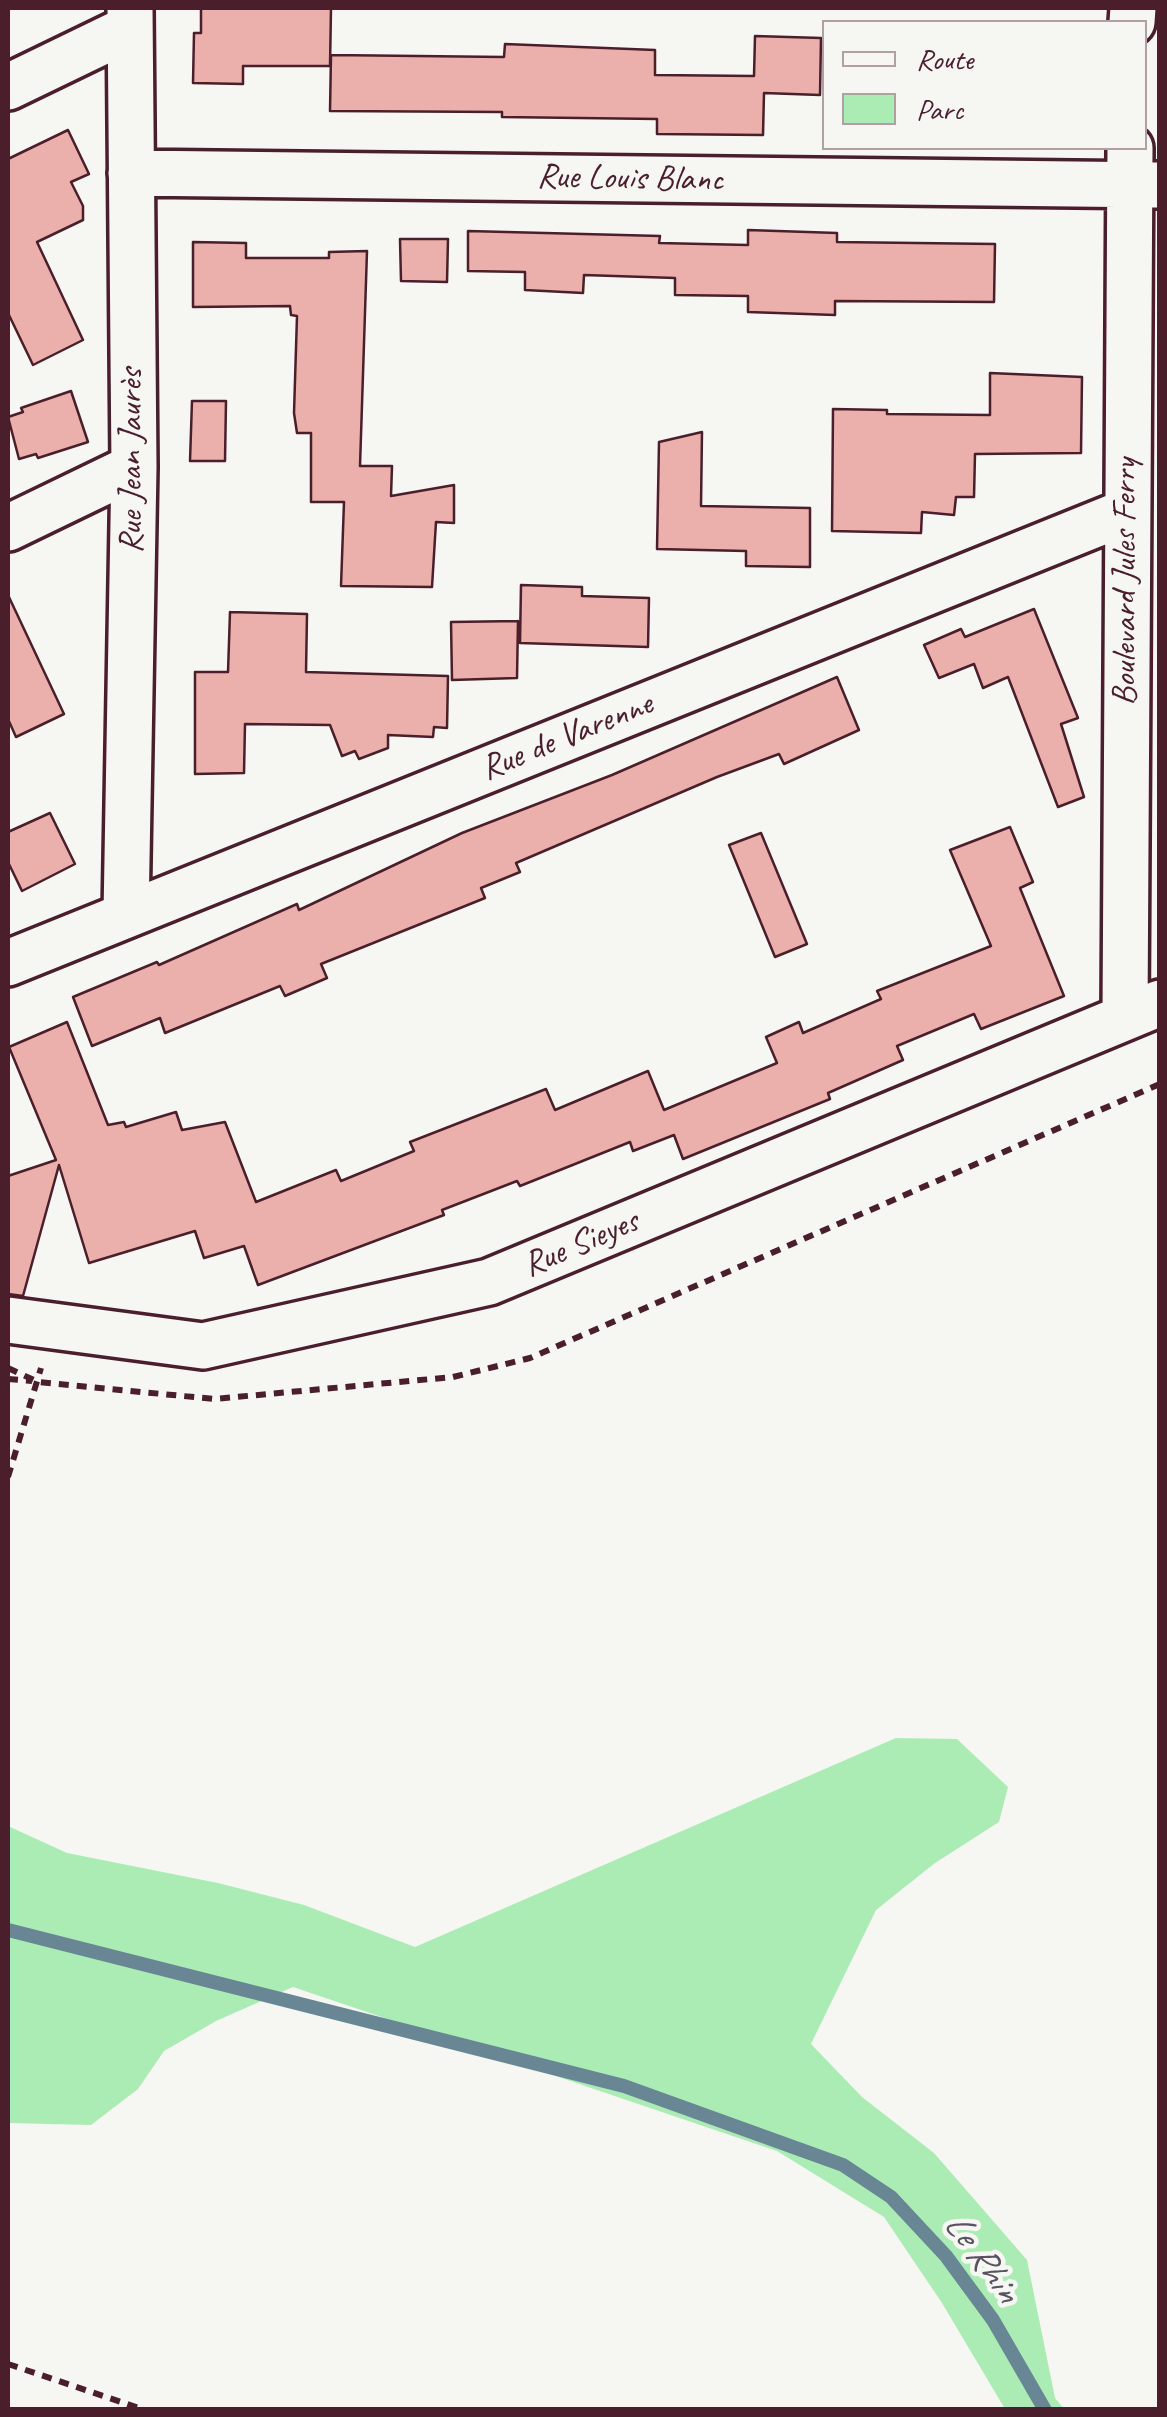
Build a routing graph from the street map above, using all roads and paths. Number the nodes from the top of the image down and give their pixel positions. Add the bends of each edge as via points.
1 (130, 18) edge
2 (8, 87) edge
3 (1140, 172) edge
4 (131, 173) junction
5 (134, 467) junction
6 (1126, 512) junction
7 (8, 528) edge
8 (126, 914) junction
9 (8, 963) edge
10 (1142, 1010) edge
11 (1160, 1084) edge
12 (8, 1320) edge
13 (52, 1326) junction
14 (8, 1368) edge
15 (8, 1379) edge
16 (38, 1382) junction
17 (8, 1476) edge
18 (8, 2364) edge
19 (145, 2410) edge

1 - 2 street
1 - 4 street, Rue Jean Jaurès
3 - 4 street, Rue Louis Blanc
3 - 6 street, Boulevard Jules Ferry
4 - 5 street, Rue Jean Jaurès
5 - 7 street
5 - 8 street, Rue Jean Jaurès
6 - 8 street, Rue de Varenne
6 - 10 street, Boulevard Jules Ferry
8 - 9 street, Rue de Varenne
10 - 13 street, Rue Sieyes via 489,1282 202,1346
11 - 16 path via 530,1358 453,1377 214,1399
12 - 13 street, Rue Sieyes
13 - 16 path
14 - 16 path
15 - 16 path
16 - 17 path
18 - 19 path

